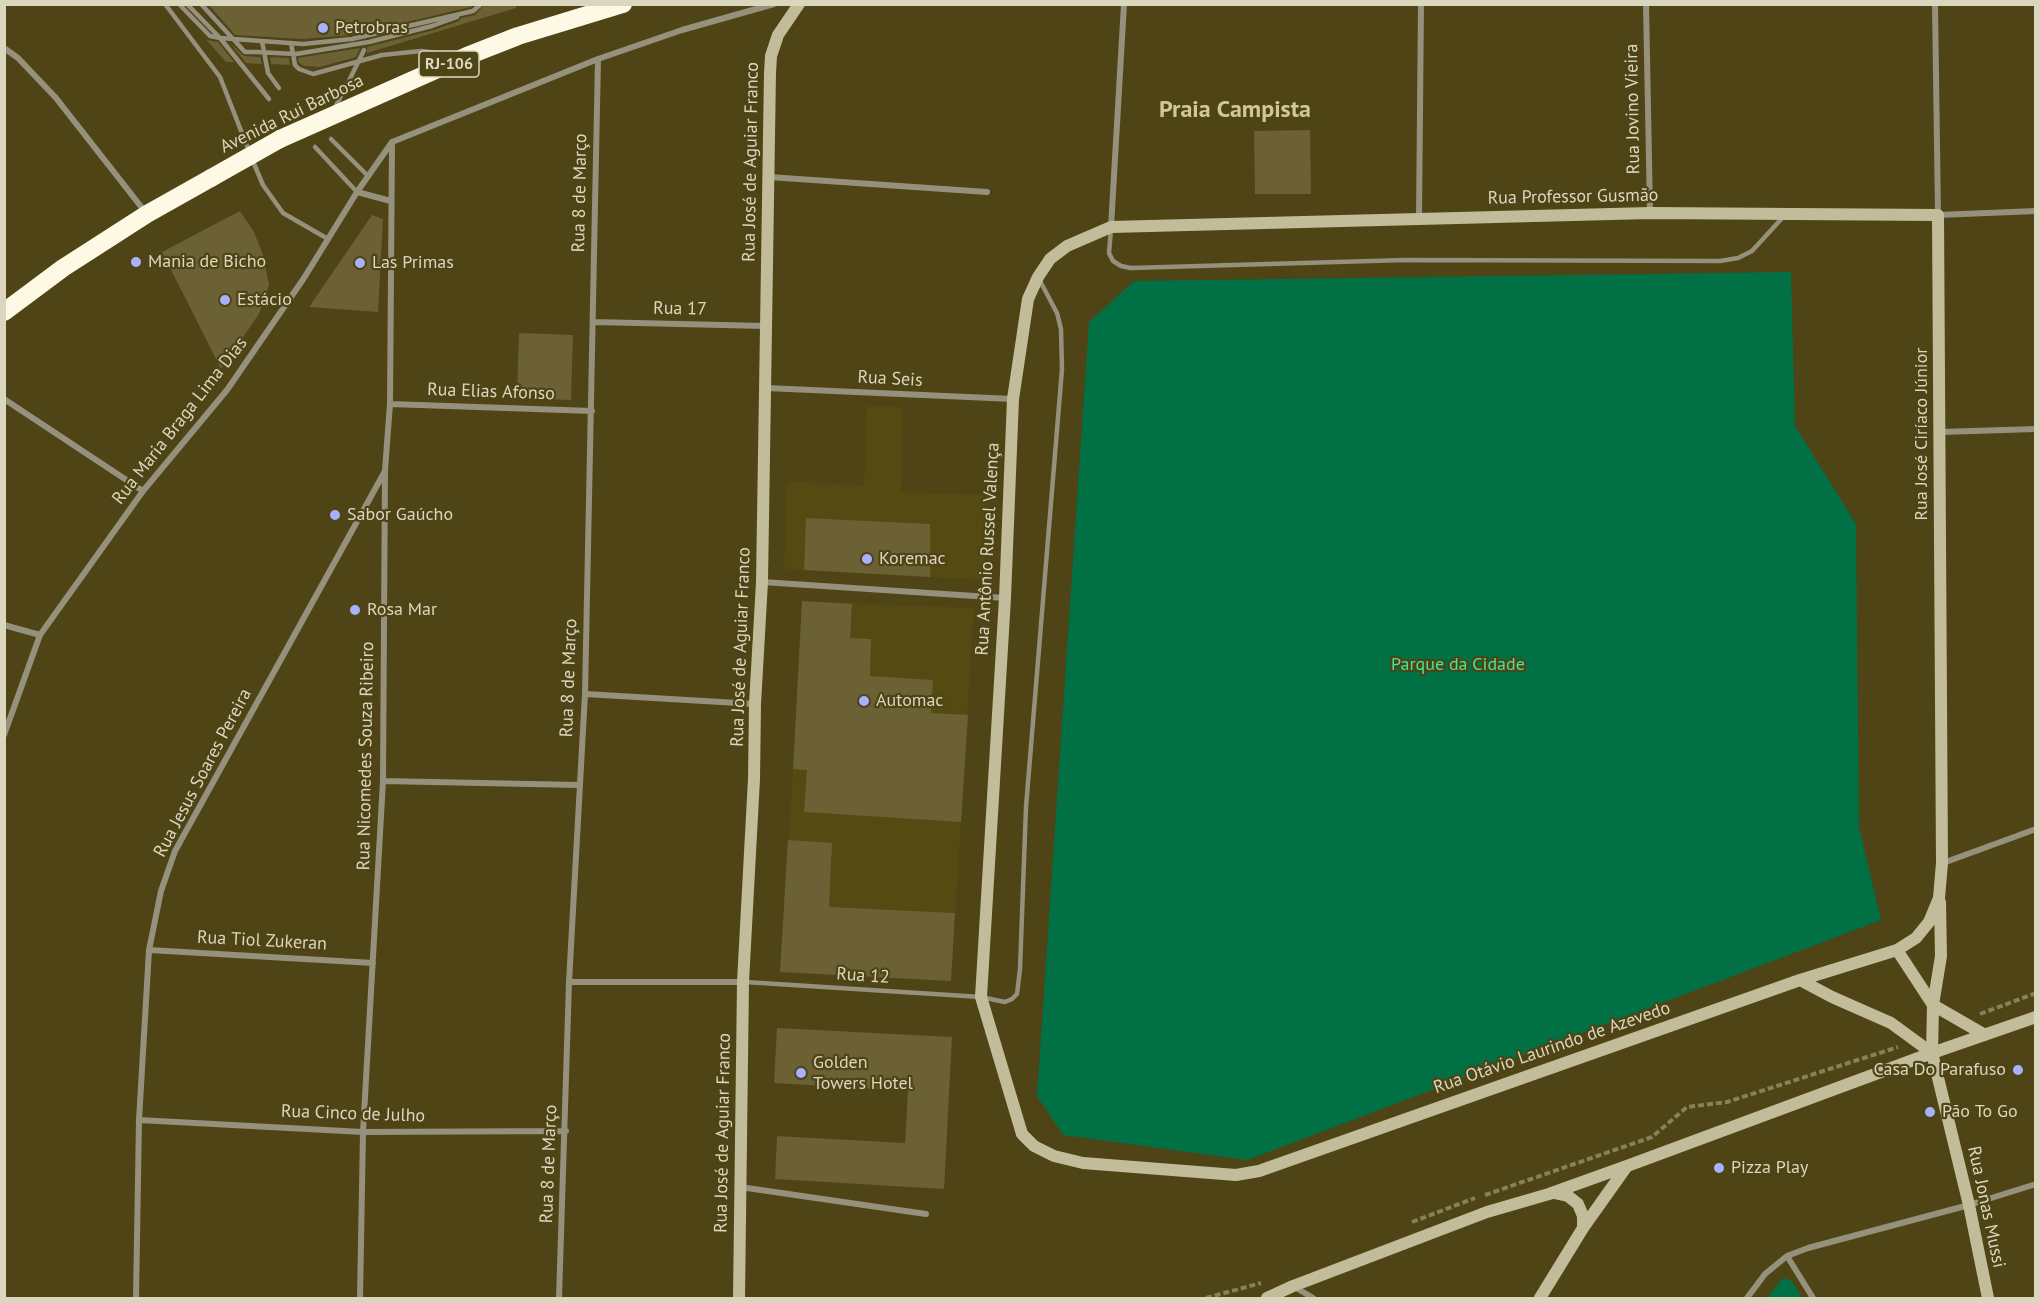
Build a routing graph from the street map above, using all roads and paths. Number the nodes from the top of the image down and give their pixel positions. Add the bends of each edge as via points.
1 (165, 4) edge
2 (179, 4) edge
3 (187, 4) edge
4 (201, 4) edge
5 (472, 4) edge
6 (481, 4) edge
7 (623, 4) edge
8 (774, 4) edge
9 (799, 4) edge
10 (1124, 4) edge
11 (1421, 4) edge
12 (1646, 4) edge
13 (1935, 4) edge
14 (220, 38) junction
15 (262, 41) junction
16 (369, 42) junction
17 (291, 43) junction
18 (4, 48) edge
19 (467, 56) junction
20 (598, 59) junction
21 (279, 88) dead end
22 (268, 99) dead end
23 (331, 116) junction
24 (331, 140) dead end
25 (392, 142) junction
26 (315, 147) dead end
27 (368, 176) junction
28 (769, 177) junction
29 (357, 192) junction
30 (987, 192) dead end
31 (391, 201) junction
32 (2036, 211) edge
33 (1650, 213) junction
34 (147, 214) junction
35 (1786, 214) junction
36 (1938, 215) junction
37 (1419, 219) junction
38 (1112, 227) junction
39 (328, 239) junction
40 (1038, 277) junction
41 (4, 312) edge
42 (593, 322) junction
43 (766, 326) junction
44 (766, 388) junction
45 (4, 399) edge
46 (1013, 399) junction
47 (390, 404) junction
48 (592, 411) junction
49 (2036, 429) edge
50 (1941, 432) junction
51 (385, 470) junction
52 (143, 491) junction
53 (762, 582) junction
54 (1005, 598) junction
55 (4, 625) edge
56 (40, 635) junction
57 (585, 694) junction
58 (755, 704) junction
59 (4, 735) edge
60 (383, 781) junction
61 (579, 785) junction
62 (2036, 829) edge
63 (1942, 863) junction
64 (1940, 897) junction
65 (149, 950) junction
66 (1897, 950) junction
67 (373, 963) junction
68 (1800, 980) junction
69 (569, 982) junction
70 (743, 982) junction
71 (2036, 993) edge
72 (981, 997) junction
73 (1933, 1005) junction
74 (2036, 1017) edge
75 (1962, 1021) junction
76 (1985, 1035) junction
77 (1917, 1041) junction
78 (1932, 1053) junction
79 (139, 1120) junction
80 (566, 1131) junction
81 (363, 1132) junction
82 (1022, 1134) joint
83 (1627, 1166) junction
84 (2036, 1184) edge
85 (740, 1187) junction
86 (1549, 1194) junction
87 (1969, 1205) junction
88 (926, 1214) dead end
89 (1405, 1225) dead end
90 (1583, 1228) junction
91 (1787, 1256) junction
92 (1262, 1283) dead end
93 (1293, 1286) junction
94 (136, 1299) edge
95 (360, 1299) edge
96 (559, 1299) edge
97 (738, 1299) edge
98 (1206, 1299) edge
99 (1267, 1299) edge
100 (1313, 1299) edge
101 (1540, 1299) edge
102 (1747, 1299) edge
103 (1813, 1299) edge
104 (1988, 1299) edge

1 - 39 lane via 220,77 263,185 283,213
2 - 14 lane via 210,36
3 - 14 lane
4 - 16 lane via 245,52 296,54
5 - 16 lane via 463,14 432,26
6 - 17 lane via 473,11 352,39
7 - 19 highway, Avenida Rui Barbosa / RJ-106
8 - 20 street
9 - 28 street, Rua José de Aguiar Franco via 778,35 771,56
10 - 38 street
11 - 37 street
12 - 33 street, Rua Jovino Vieira
13 - 36 street, Rua José Ciríaco Júnior
14 - 15 lane
14 - 22 lane
15 - 17 lane
15 - 21 lane via 268,73
16 - 23 lane, bridge
17 - 19 lane via 295,65 313,74 382,55 421,51
18 - 34 street via 56,98
19 - 23 highway, Avenida Rui Barbosa / RJ-106
20 - 25 street
20 - 42 street, Rua 8 de Março
23 - 34 highway, Avenida Rui Barbosa / RJ-106, bridge via 280,139
24 - 27 lane
25 - 27 street, Rua Maria Braga Lima Dias
25 - 31 street, Rua Nicomedes Souza Ribeiro
26 - 29 lane
27 - 29 street, Rua Maria Braga Lima Dias
28 - 30 street
28 - 43 street, Rua José de Aguiar Franco
29 - 31 street
29 - 39 street, Rua Maria Braga Lima Dias
31 - 47 street, Rua Nicomedes Souza Ribeiro
32 - 36 street, Rua Professor Gusmão
33 - 35 street, Rua Professor Gusmão
33 - 37 street, Rua Professor Gusmão
34 - 41 highway, Avenida Rui Barbosa / RJ-106 via 63,267
35 - 36 street, Rua Professor Gusmão
35 - 38 lane via 1752,250 1738,258 1720,261 1405,260 1131,268 1113,261 1109,253
36 - 50 street, Rua José Ciríaco Júnior
37 - 38 street, Rua Professor Gusmão
38 - 40 street, Rua Antônio Russel Valença via 1067,246 1050,259
39 - 52 street, Rua Maria Braga Lima Dias via 227,390
40 - 46 street, Rua Antônio Russel Valença via 1028,299
40 - 72 lane, Rua 12 via 1061,329 1062,369 1026,807 1020,969 1017,994 1012,999 1005,1002
42 - 43 street, Rua 17
42 - 48 street, Rua 8 de Março
43 - 44 street, Rua José de Aguiar Franco
44 - 46 street, Rua Seis
44 - 53 street, Rua José de Aguiar Franco
45 - 52 street
46 - 54 street, Rua Antônio Russel Valença
47 - 48 street, Rua Elias Afonso
47 - 51 street, Rua Nicomedes Souza Ribeiro
48 - 57 street, Rua 8 de Março
49 - 50 street
50 - 63 street, Rua José Ciríaco Júnior
51 - 60 street, Rua Nicomedes Souza Ribeiro
51 - 65 street, Rua Jesus Soares Pereira via 175,851 161,891
52 - 56 street, Rua Maria Braga Lima Dias
53 - 54 street
53 - 58 street, Rua José de Aguiar Franco
54 - 72 street, Rua Antônio Russel Valença
55 - 56 street
56 - 59 street, Rua Maria Braga Lima Dias
57 - 58 street
57 - 61 street, Rua 8 de Março
58 - 70 street, Rua José de Aguiar Franco
60 - 61 street
60 - 67 street, Rua Nicomedes Souza Ribeiro
61 - 69 street, Rua 8 de Março
62 - 63 street
63 - 64 street, Rua Otávio Laurindo de Azevedo
64 - 66 street, Rua Otávio Laurindo de Azevedo via 1929,922 1916,938
64 - 73 street, Rua Jonas Mussi via 1941,956
65 - 67 street, Rua Tiol Zukeran
65 - 79 street, Rua Jesus Soares Pereira
66 - 68 street, Rua Otávio Laurindo de Azevedo
66 - 73 street
67 - 81 street, Rua Nicomedes Souza Ribeiro
68 - 77 street via 1891,1023
68 - 82 street, Rua Otávio Laurindo de Azevedo via 1258,1171 1236,1175 1083,1163 1054,1156 1034,1146
69 - 70 street
69 - 80 street, Rua 8 de Março
70 - 72 lane, Rua 12
70 - 85 street, Rua José de Aguiar Franco
71 - 75 path
72 - 82 street, Rua Antônio Russel Valença
73 - 75 street
73 - 78 street, Rua Jonas Mussi
74 - 76 street
75 - 76 street
76 - 78 street
77 - 78 street
77 - 89 path via 1727,1102 1687,1107 1653,1137
78 - 83 street
78 - 87 street, Rua Jonas Mussi
79 - 81 street, Rua Cinco de Julho
79 - 94 street, Rua Jesus Soares Pereira
80 - 81 street, Rua Cinco de Julho
80 - 96 street, Rua 8 de Março
81 - 95 street, Rua Nicomedes Souza Ribeiro
83 - 86 street
83 - 90 street
84 - 87 street
85 - 88 street
85 - 97 street, Rua José de Aguiar Franco
86 - 90 street via 1561,1194 1578,1204
86 - 93 street via 1487,1212
87 - 91 street
87 - 104 street, Rua Jonas Mussi
90 - 101 street
91 - 102 street via 1765,1274
91 - 103 street
92 - 98 path
93 - 99 street
93 - 100 street

